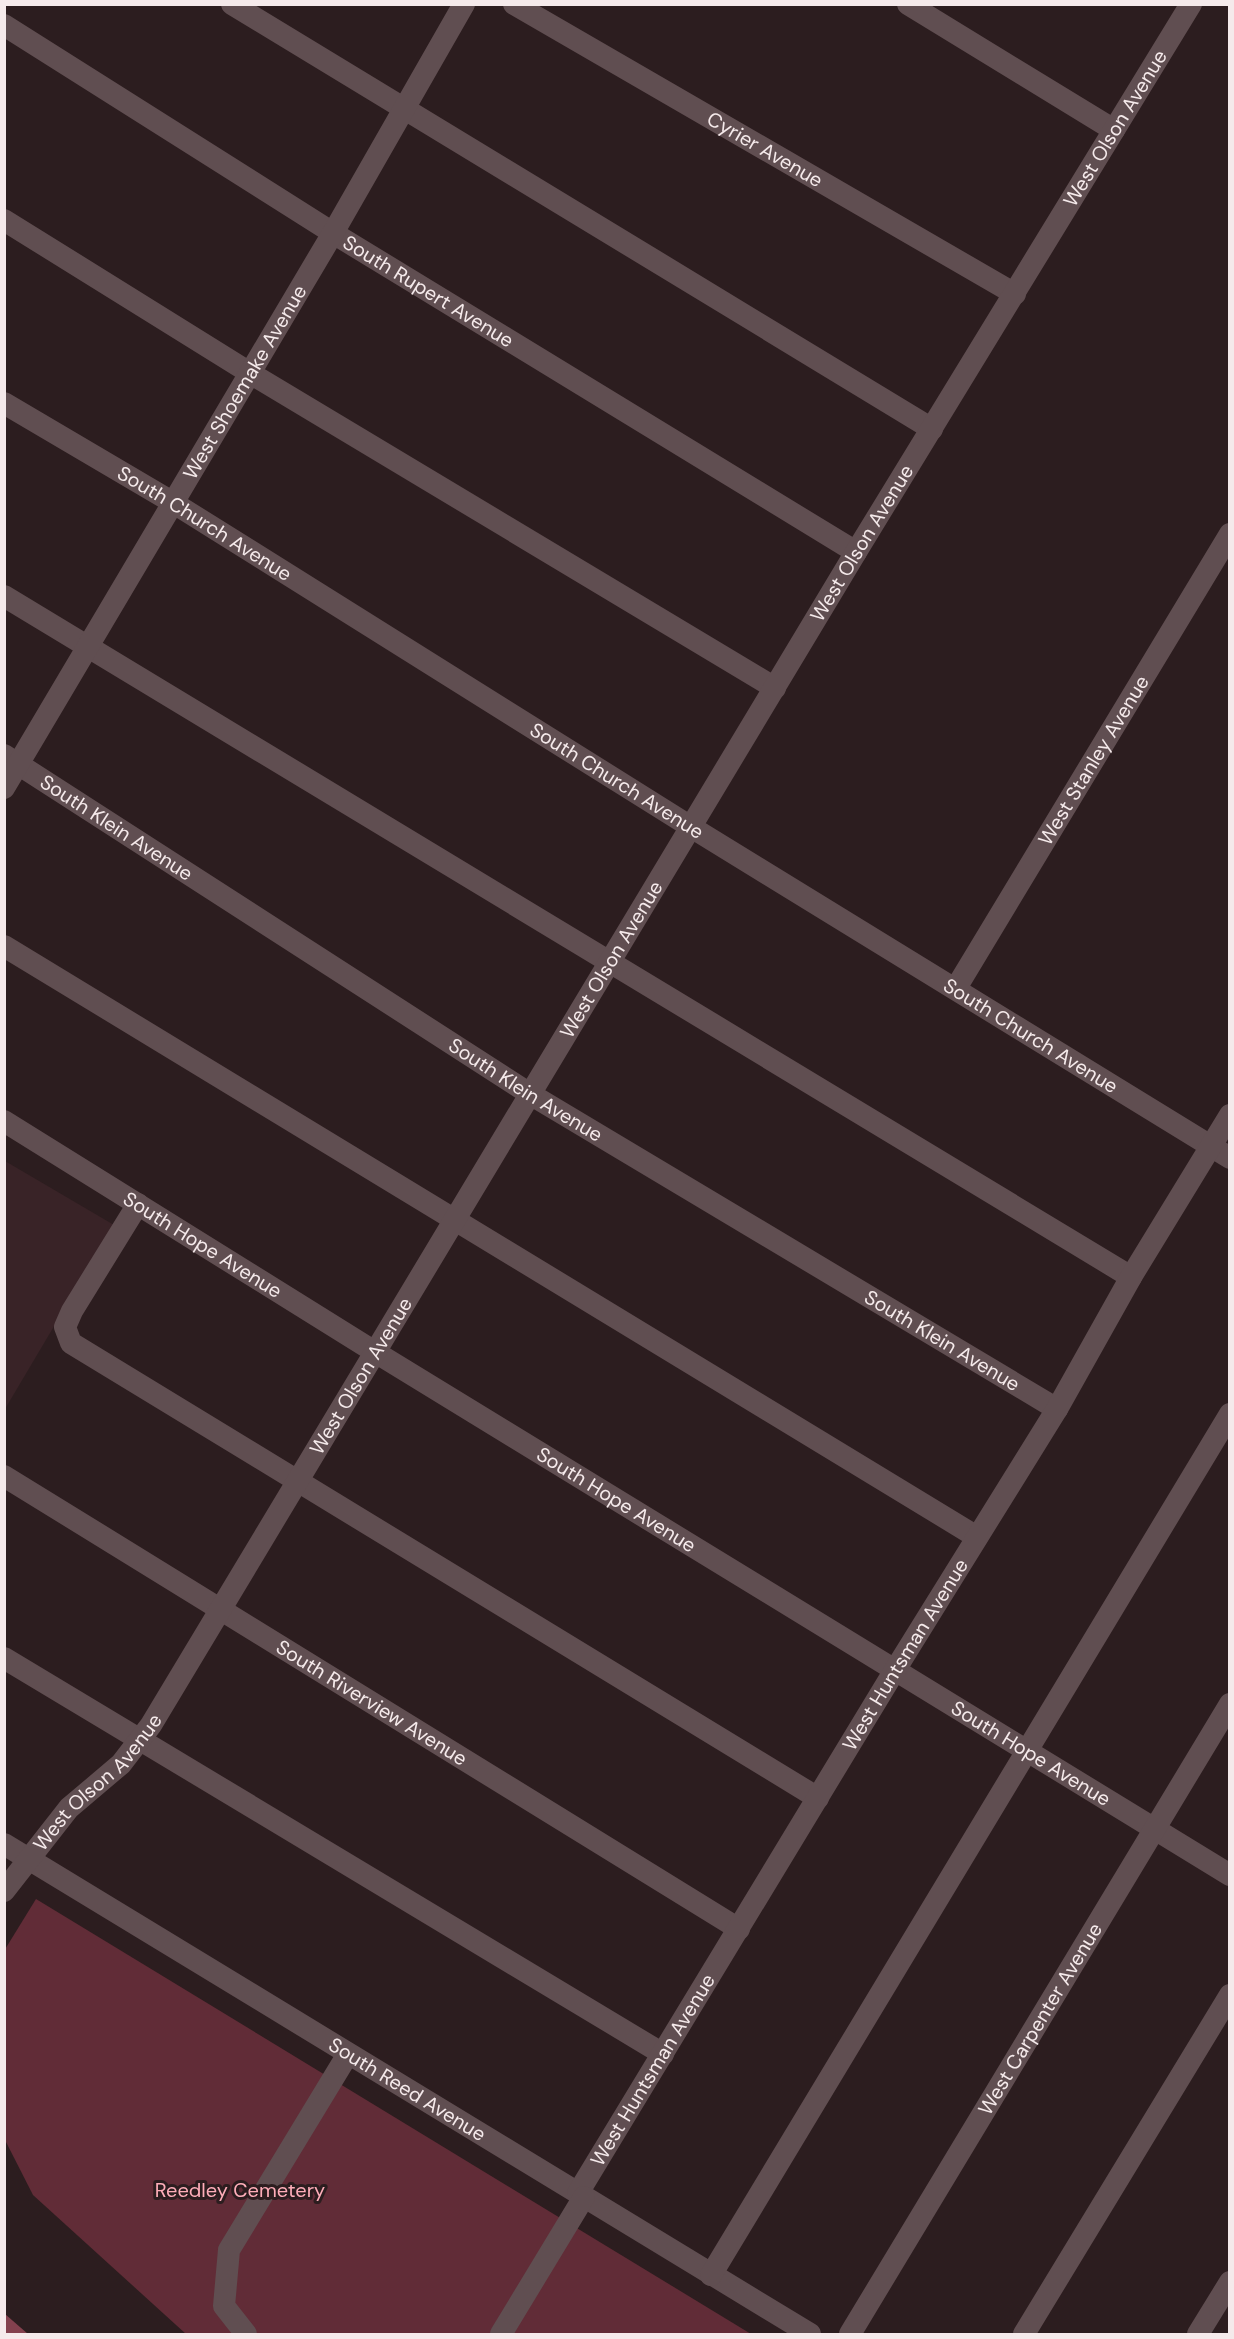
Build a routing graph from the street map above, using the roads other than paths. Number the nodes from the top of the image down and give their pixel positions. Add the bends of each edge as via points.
1 (232, 4) edge
2 (464, 4) edge
3 (514, 4) edge
4 (908, 4) edge
5 (1191, 4) edge
6 (4, 25) edge
7 (405, 109) junction
8 (1114, 130) junction
9 (4, 220) edge
10 (333, 233) junction
11 (1015, 294) junction
12 (249, 373) junction
13 (4, 403) edge
14 (932, 429) junction
15 (172, 502) junction
16 (1230, 534) edge
17 (856, 552) junction
18 (4, 596) edge
19 (87, 648) junction
20 (775, 688) junction
21 (12, 759) edge
22 (4, 788) edge
23 (691, 826) junction
24 (4, 946) edge
25 (611, 961) junction
26 (956, 988) junction
27 (530, 1094) junction
28 (1230, 1115) edge
29 (4, 1121) edge
30 (1220, 1152) edge
31 (138, 1204) junction
32 (455, 1220) junction
33 (1131, 1277) junction
34 (375, 1352) junction
35 (1057, 1409) junction
36 (1230, 1414) edge
37 (4, 1476) edge
38 (296, 1482) junction
39 (977, 1537) junction
40 (218, 1610) junction
41 (4, 1658) edge
42 (895, 1670) junction
43 (1230, 1704) edge
44 (139, 1740) junction
45 (1028, 1753) junction
46 (818, 1798) junction
47 (1154, 1830) junction
48 (4, 1844) edge
49 (27, 1859) junction
50 (1230, 1875) edge
51 (4, 1891) edge
52 (739, 1929) junction
53 (1230, 1995) edge
54 (663, 2054) junction
55 (348, 2055) junction
56 (581, 2195) junction
57 (711, 2275) junction
58 (1230, 2282) edge
59 (246, 2334) edge
60 (501, 2334) edge
61 (810, 2334) edge
62 (850, 2334) edge
63 (1024, 2334) edge
64 (1198, 2334) edge

1 - 7 street
2 - 7 street, West Shoemake Avenue
3 - 11 street, Cyrier Avenue
4 - 8 street
5 - 8 street, West Olson Avenue
6 - 10 street, South Rupert Avenue
7 - 10 street, West Shoemake Avenue
7 - 14 street
8 - 11 street, West Olson Avenue
9 - 12 street
10 - 12 street, West Shoemake Avenue
10 - 17 street, South Rupert Avenue
11 - 14 street, West Olson Avenue
12 - 15 street, West Shoemake Avenue
12 - 20 street
13 - 15 street, South Church Avenue
14 - 17 street, West Olson Avenue
15 - 19 street, West Shoemake Avenue
15 - 23 street, South Church Avenue
16 - 26 street, West Stanley Avenue
17 - 20 street, West Olson Avenue
18 - 19 street
19 - 21 street, West Shoemake Avenue
19 - 25 street
20 - 23 street, West Olson Avenue
21 - 22 street, West Shoemake Avenue
21 - 27 street, South Klein Avenue
23 - 25 street, West Olson Avenue
23 - 26 street, South Church Avenue
24 - 32 street
25 - 27 street, West Olson Avenue
25 - 33 street
26 - 30 street, South Church Avenue
27 - 32 street, West Olson Avenue
27 - 35 street, South Klein Avenue
28 - 30 street, West Huntsman Avenue
29 - 31 street, South Hope Avenue
30 - 33 street, West Huntsman Avenue
31 - 34 street, South Hope Avenue
31 - 38 street via 72,1311 65,1327 71,1343
32 - 34 street, West Olson Avenue
32 - 39 street
33 - 35 street, West Huntsman Avenue
34 - 38 street, West Olson Avenue
34 - 42 street, South Hope Avenue
35 - 39 street, West Huntsman Avenue
36 - 45 street
37 - 40 street, South Riverview Avenue
38 - 40 street, West Olson Avenue
38 - 46 street
39 - 42 street, West Huntsman Avenue
40 - 44 street, West Olson Avenue
40 - 52 street, South Riverview Avenue
41 - 44 street
42 - 45 street, South Hope Avenue
42 - 46 street, West Huntsman Avenue
43 - 47 street, West Carpenter Avenue
44 - 49 street, West Olson Avenue via 121,1764 69,1808
44 - 54 street
45 - 47 street, South Hope Avenue
45 - 57 street
46 - 52 street, West Huntsman Avenue
47 - 50 street, South Hope Avenue
47 - 62 street, West Carpenter Avenue
48 - 49 street, South Reed Avenue
49 - 51 street, West Olson Avenue
49 - 55 street, South Reed Avenue
52 - 54 street, West Huntsman Avenue
53 - 63 street
54 - 56 street, West Huntsman Avenue
55 - 56 street, South Reed Avenue
55 - 59 street via 229,2250 224,2306
56 - 57 street, South Reed Avenue
56 - 60 street, West Huntsman Avenue
57 - 61 street, South Reed Avenue
58 - 64 street

